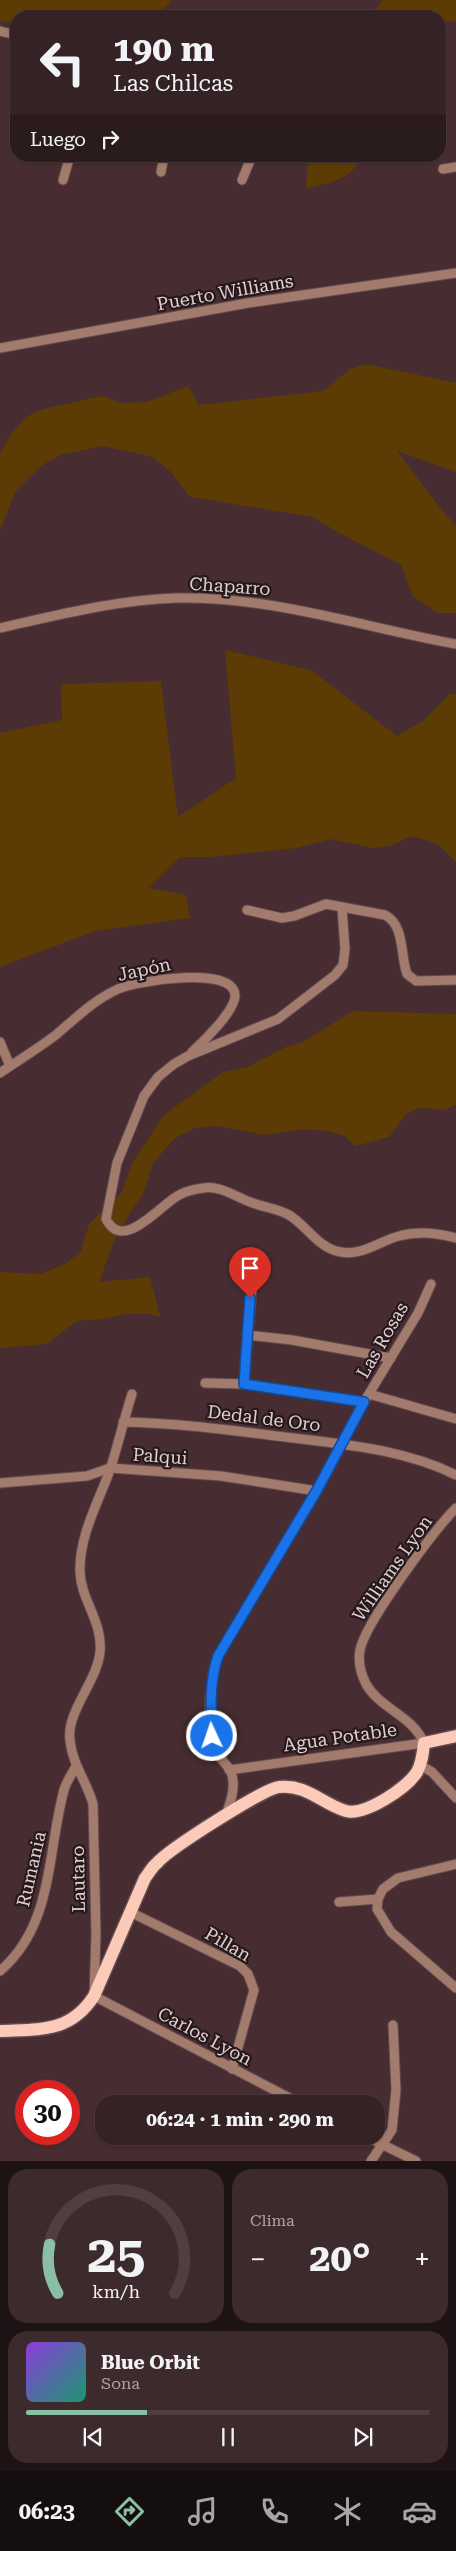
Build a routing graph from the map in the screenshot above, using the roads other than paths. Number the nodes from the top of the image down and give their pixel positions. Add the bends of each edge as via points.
1 (68, 162) edge
2 (163, 162) edge
3 (250, 162) edge
4 (456, 167) edge
5 (443, 169) dead end
6 (161, 172) dead end
7 (63, 180) dead end
8 (242, 180) dead end
9 (456, 273) edge
10 (0, 348) edge
11 (0, 628) edge
12 (456, 644) edge
13 (342, 908) junction
14 (247, 910) dead end
15 (456, 980) edge
16 (0, 1042) edge
17 (188, 1056) junction
18 (10, 1066) junction
19 (0, 1073) edge
20 (456, 1238) edge
21 (431, 1284) dead end
22 (252, 1286) dead end
23 (247, 1335) junction
24 (391, 1358) junction
25 (205, 1383) dead end
26 (244, 1384) junction
27 (132, 1394) dead end
28 (367, 1398) junction
29 (456, 1419) edge
30 (123, 1422) junction
31 (340, 1444) junction
32 (110, 1468) junction
33 (456, 1475) edge
34 (0, 1482) edge
35 (317, 1490) junction
36 (456, 1508) edge
37 (456, 1736) edge
38 (424, 1743) junction
39 (420, 1765) junction
40 (76, 1766) junction
41 (230, 1770) junction
42 (456, 1798) edge
43 (226, 1815) junction
44 (456, 1864) edge
45 (378, 1899) junction
46 (339, 1902) dead end
47 (130, 1912) junction
48 (0, 1971) edge
49 (456, 1988) edge
50 (94, 1996) junction
51 (393, 2025) dead end
52 (0, 2031) edge
53 (232, 2069) junction
54 (283, 2095) edge
55 (384, 2146) junction
56 (372, 2161) edge
57 (416, 2161) edge

1 - 7 street
2 - 6 street
3 - 8 street
4 - 5 street
9 - 10 street, Puerto Williams via 258,302
11 - 12 street, Chaparro via 144,600 208,599 270,604
13 - 14 street via 318,905 282,918
13 - 15 street via 385,914 393,919 398,928 407,974 416,981
13 - 17 street via 343,965 334,975 278,1018
16 - 18 street
17 - 18 street, Japón via 218,1027 233,1003 235,994 224,981 172,978 120,988 98,999 55,1035
17 - 20 street via 158,1077 144,1096 117,1163 109,1197 106,1219 115,1230 124,1231 140,1225 179,1194 204,1187 286,1213 315,1239 341,1252 368,1249 411,1233
18 - 19 street, Japón
21 - 24 street, Las Rosas
22 - 23 street
23 - 24 street
23 - 26 street
24 - 28 street, Las Rosas
25 - 26 street
26 - 28 street
27 - 30 street
28 - 29 street
28 - 31 street, Las Rosas
30 - 31 street, Dedal de Oro via 180,1423
30 - 32 street
31 - 33 street, Dedal de Oro via 411,1457
31 - 35 street, Las Rosas
32 - 34 street, Palqui via 88,1476
32 - 35 street, Palqui via 221,1476
32 - 40 street, Lautaro via 83,1542 81,1558 83,1586 101,1638 96,1669 70,1727
35 - 41 street, Las Rosas via 233,1628 213,1671 210,1694 214,1747
36 - 38 street, Williams Lyon via 381,1609 360,1651 366,1684 381,1702 411,1722
37 - 38 main road, Agua Potable
38 - 39 main road
38 - 41 street, Agua Potable
39 - 42 street via 432,1772
39 - 43 main road via 408,1782 364,1811 345,1811 292,1786 263,1792
40 - 48 street, Rumania via 64,1789 48,1881 38,1914 28,1937 12,1961
40 - 50 street, Lautaro via 89,1788 93,1804
41 - 43 street via 233,1790
43 - 47 main road via 157,1862 145,1878
44 - 45 street via 398,1878 383,1890
45 - 46 street
45 - 49 street via 376,1909 391,1932
47 - 50 main road
47 - 53 street, Pillan via 240,1966 248,1974 254,1990
50 - 52 main road via 85,2010 52,2028
50 - 53 street, Carlos Lyon
51 - 55 street via 396,2090 392,2130
53 - 54 street, Carlos Lyon
55 - 56 street
55 - 57 street

